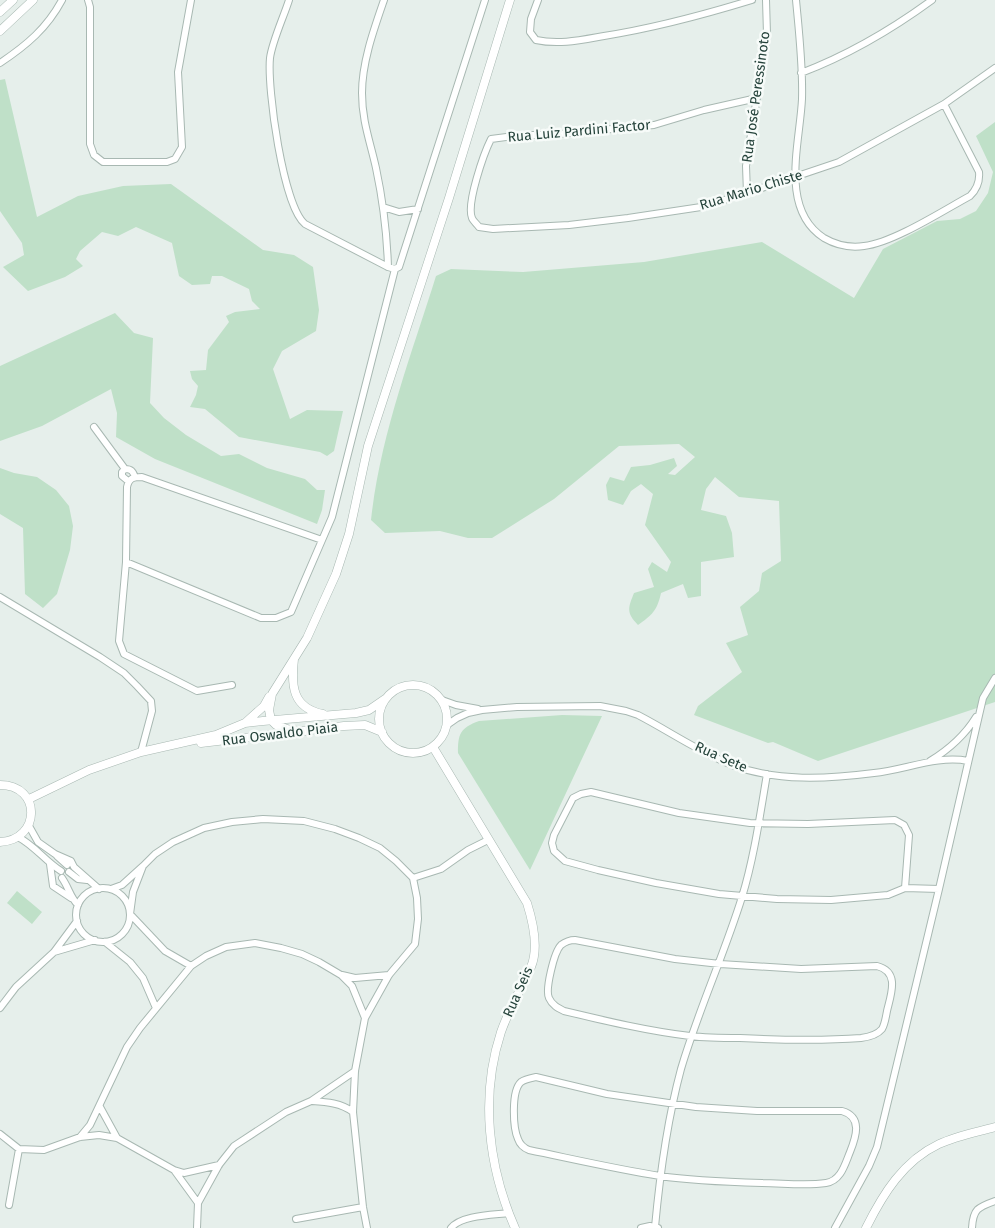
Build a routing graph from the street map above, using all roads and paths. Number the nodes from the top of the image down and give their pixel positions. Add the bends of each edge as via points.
1 (13, 0) edge
2 (34, 0) edge
3 (62, 0) edge
4 (88, 0) edge
5 (94, 0) edge
6 (190, 0) edge
7 (289, 0) edge
8 (384, 0) edge
9 (485, 0) edge
10 (510, 0) edge
11 (538, 0) edge
12 (752, 0) edge
13 (766, 0) edge
14 (796, 0) edge
15 (932, 0) edge
16 (90, 8) junction
17 (0, 12) edge
18 (0, 31) edge
19 (0, 63) edge
20 (995, 68) edge
21 (801, 74) junction
22 (757, 98) junction
23 (944, 104) junction
24 (795, 177) junction
25 (747, 193) junction
26 (384, 207) junction
27 (418, 210) junction
28 (479, 227) joint
29 (391, 268) junction
30 (94, 427) dead end
31 (125, 469) junction
32 (135, 477) junction
33 (128, 481) junction
34 (322, 540) junction
35 (126, 562) junction
36 (0, 597) edge
37 (294, 657) junction
38 (995, 678) edge
39 (232, 686) dead end
40 (272, 694) junction
41 (385, 700) junction
42 (442, 700) junction
43 (482, 710) junction
44 (979, 711) junction
45 (334, 715) junction
46 (271, 720) junction
47 (246, 724) junction
48 (447, 725) junction
49 (306, 731) junction
50 (382, 732) junction
51 (177, 744) junction
52 (433, 747) junction
53 (141, 752) junction
54 (968, 761) junction
55 (925, 764) junction
56 (766, 774) junction
57 (0, 784) edge
58 (29, 799) junction
59 (759, 823) junction
60 (29, 826) junction
61 (18, 837) junction
62 (488, 840) junction
63 (0, 842) edge
64 (56, 854) junction
65 (50, 864) junction
66 (143, 866) junction
67 (413, 878) junction
68 (88, 880) junction
69 (904, 888) junction
70 (99, 889) junction
71 (111, 889) junction
72 (940, 889) junction
73 (743, 895) junction
74 (71, 898) junction
75 (78, 905) junction
76 (130, 914) junction
77 (77, 921) junction
78 (95, 940) junction
79 (105, 942) junction
80 (54, 952) junction
81 (720, 964) junction
82 (192, 966) junction
83 (341, 975) junction
84 (389, 975) junction
85 (0, 1008) edge
86 (156, 1008) junction
87 (365, 1018) junction
88 (692, 1036) junction
89 (355, 1071) junction
90 (311, 1101) junction
91 (673, 1104) junction
92 (100, 1107) junction
93 (353, 1112) junction
94 (995, 1127) edge
95 (0, 1134) edge
96 (80, 1137) junction
97 (117, 1138) junction
98 (19, 1149) junction
99 (219, 1166) junction
100 (174, 1170) junction
101 (659, 1176) junction
102 (995, 1202) edge
103 (198, 1203) junction
104 (9, 1205) dead end
105 (363, 1207) junction
106 (509, 1212) junction
107 (296, 1219) dead end
108 (657, 1227) edge
109 (197, 1228) edge
110 (367, 1228) edge
111 (451, 1228) edge
112 (515, 1228) edge
113 (641, 1228) edge
114 (836, 1228) edge
115 (866, 1228) edge
116 (972, 1228) edge

1 - 17 street
2 - 18 street
3 - 19 street via 52,19
4 - 16 street
5 - 16 street
6 - 16 street via 178,72 182,147 175,159 167,162 103,162 94,155 90,144
7 - 29 street via 270,56 270,82 280,154 294,208 305,224
8 - 26 street via 362,78 364,124
9 - 27 street
10 - 37 street via 368,446 344,551 318,617
11 - 12 street via 530,32 536,40 550,43 642,30
13 - 22 street, Rua José Peressinoto via 767,34
14 - 21 street
15 - 21 street via 866,43
20 - 23 street, Rua Mario Chiste
21 - 24 street
22 - 25 street, Rua José Peressinoto via 746,166
22 - 28 street, Rua Luiz Pardini Factor via 654,125 491,139 470,204 472,218
23 - 24 street, Rua Mario Chiste via 839,162
23 - 24 street via 979,172 978,186 970,196 898,234 865,246 834,244 810,226 798,200
24 - 25 street, Rua Mario Chiste
25 - 28 street, Rua Mario Chiste via 701,207 628,218 569,225
26 - 27 street via 399,212
26 - 29 street
27 - 29 street via 399,267
29 - 34 street via 332,517
30 - 31 street
31 - 32 street via 133,471
31 - 33 street via 122,476
32 - 33 street
32 - 34 street
33 - 35 street
34 - 35 street via 291,612 276,618 261,618
35 - 39 street via 119,641 124,654 197,691
36 - 53 street via 124,673 151,701
37 - 40 street
37 - 45 street via 292,685 298,699 313,712
38 - 44 street
40 - 46 street
40 - 47 street
41 - 42 street via 394,690 414,684 427,687
41 - 45 street, Rua Oswaldo Piaia via 369,710
41 - 50 street via 380,712
42 - 43 street, Rua Sete
42 - 48 street via 447,712
43 - 48 street, Rua Sete
43 - 56 street, Rua Sete via 600,706 626,711 730,765
44 - 54 street
44 - 55 street via 956,742
45 - 46 street, Rua Oswaldo Piaia
46 - 47 street, Rua Oswaldo Piaia
46 - 49 street via 290,730
47 - 51 street, Rua Oswaldo Piaia
48 - 52 street via 442,738
49 - 50 street, Rua Oswaldo Piaia via 365,725
49 - 51 street, Rua Oswaldo Piaia
50 - 52 street via 389,743 400,750 414,753
51 - 53 street, Rua Oswaldo Piaia
52 - 62 street, Rua Seis
53 - 58 street, Rua Oswaldo Piaia via 89,770
54 - 55 street, Rua Sete via 950,759
54 - 72 street
55 - 56 street, Rua Sete via 851,776 787,777
56 - 59 street
57 - 58 street via 18,788
58 - 60 street via 32,814
59 - 69 street via 900,822 909,835
59 - 73 street
59 - 73 street via 679,813 591,792 573,798 553,839 554,851 565,861 656,883
60 - 61 street
60 - 64 street via 38,842
61 - 63 street
61 - 65 street
62 - 67 street via 441,869
62 - 106 street, Rua Seis via 528,903 534,933 531,966 501,1033 489,1090 492,1149
64 - 68 street via 71,861
64 - 68 street via 78,879
65 - 74 street via 62,874
65 - 74 street via 53,886
66 - 67 street via 172,842 204,828 263,818 304,821 358,838 380,848
66 - 71 street via 122,885
66 - 76 street via 133,892
67 - 84 street via 418,919 415,944
68 - 70 street
69 - 72 street
69 - 73 street via 888,895 831,900
70 - 71 street
70 - 75 street via 86,895
71 - 76 street via 125,898
72 - 114 street via 877,1147
73 - 81 street
74 - 75 street
75 - 77 street
76 - 79 street via 126,930
76 - 82 street via 165,951
77 - 78 street via 87,936
77 - 80 street
78 - 79 street
78 - 80 street
79 - 86 street via 130,962 143,978
80 - 85 street via 16,987
81 - 88 street
81 - 88 street via 575,940 566,942 558,950 548,991 555,1006 627,1026
81 - 88 street via 793,968 882,967 890,974 893,983 882,1028 872,1036 840,1039
82 - 83 street via 226,947 255,943 302,954
82 - 86 street
83 - 84 street via 355,978
83 - 87 street via 352,986
84 - 87 street
86 - 92 street via 127,1047
87 - 89 street
88 - 91 street
89 - 90 street
89 - 93 street
90 - 93 street via 345,1106
90 - 99 street via 286,1112 234,1146
91 - 101 street
91 - 101 street via 607,1094 536,1077 525,1080 516,1089 517,1136 526,1148
91 - 101 street via 750,1111 842,1111 854,1118 857,1132 843,1169 829,1182 719,1182
92 - 96 street
92 - 97 street
93 - 105 street
94 - 115 street via 939,1144 920,1156 887,1188
95 - 98 street
96 - 97 street via 99,1135
96 - 98 street via 44,1150
97 - 100 street
98 - 104 street
99 - 100 street via 184,1173
99 - 103 street
100 - 103 street
101 - 108 street
102 - 116 street via 978,1208
103 - 109 street
105 - 107 street
105 - 110 street
106 - 111 street via 465,1219
106 - 112 street, Rua Seis
108 - 113 street

